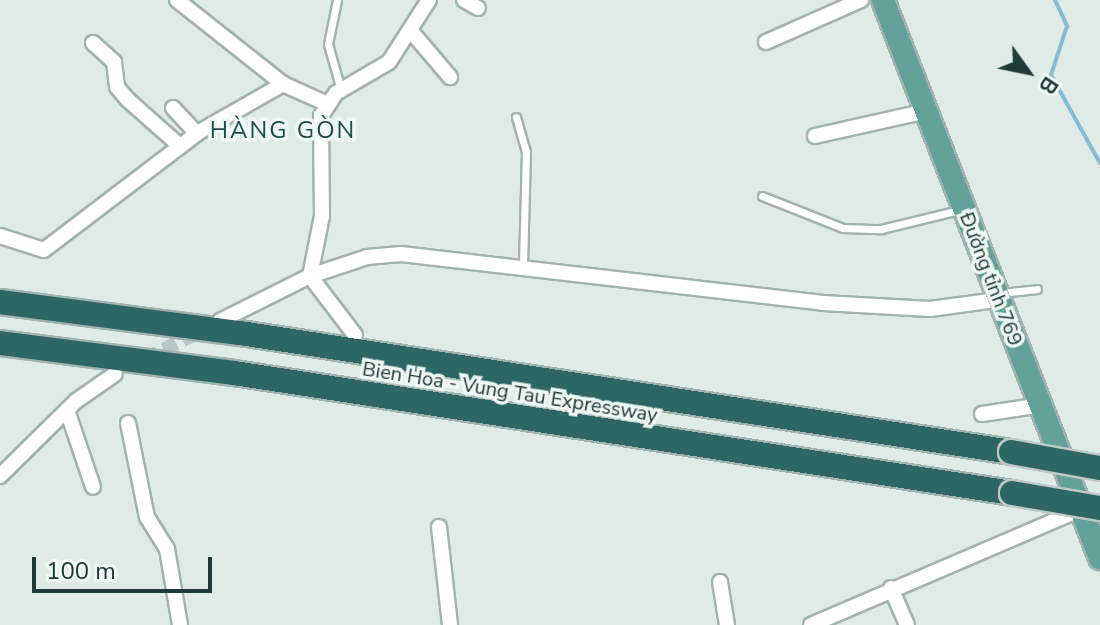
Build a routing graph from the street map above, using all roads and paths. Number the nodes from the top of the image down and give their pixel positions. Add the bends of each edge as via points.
1 (177, 0) edge
2 (337, 0) edge
3 (429, 0) edge
4 (464, 0) edge
5 (861, 0) edge
6 (883, 0) edge
7 (478, 8) dead end
8 (410, 30) junction
9 (766, 42) dead end
10 (93, 43) dead end
11 (450, 77) dead end
12 (283, 84) junction
13 (341, 90) junction
14 (325, 103) junction
15 (173, 108) dead end
16 (927, 111) junction
17 (516, 117) dead end
18 (197, 134) junction
19 (815, 136) dead end
20 (180, 146) junction
21 (762, 196) dead end
22 (964, 208) junction
23 (0, 236) edge
24 (523, 264) junction
25 (310, 276) junction
26 (1037, 289) dead end
27 (997, 296) junction
28 (0, 302) edge
29 (220, 321) dead end
30 (355, 335) dead end
31 (0, 343) edge
32 (115, 374) dead end
33 (1042, 405) junction
34 (67, 410) junction
35 (982, 414) dead end
36 (128, 423) dead end
37 (1100, 468) edge
38 (0, 476) edge
39 (93, 487) dead end
40 (1091, 509) edge
41 (439, 527) dead end
42 (1100, 558) edge
43 (720, 582) dead end
44 (891, 588) junction
45 (180, 625) edge
46 (450, 625) edge
47 (727, 625) edge
48 (811, 625) edge
49 (907, 625) edge

1 - 12 street
2 - 13 lane via 328,44
3 - 8 street
4 - 7 street
5 - 9 street
6 - 16 main road, Đường tỉnh 769
8 - 11 street
8 - 13 street via 389,62
10 - 20 street via 114,62 117,87
12 - 14 street
12 - 18 street
13 - 14 street
14 - 25 street via 318,135 322,216
15 - 18 street
16 - 19 street
16 - 22 main road, Đường tỉnh 769
17 - 24 lane via 526,151
18 - 20 street
20 - 23 street via 44,250
21 - 22 lane via 843,228 881,229
22 - 27 main road, Đường tỉnh 769
24 - 25 street via 401,254 367,257
24 - 27 street via 823,303 930,309
25 - 29 street
25 - 30 street
26 - 27 lane
27 - 33 main road, Đường tỉnh 769
28 - 37 highway, Bien Hoa - Vung Tau Expressway, bridge via 240,333
31 - 40 highway, Bien Hoa - Vung Tau Expressway, bridge via 234,373
32 - 34 street
33 - 35 street
33 - 40 main road, Đường tỉnh 769
34 - 38 street
34 - 39 street
36 - 45 street via 147,517 167,549
40 - 42 main road, Đường tỉnh 769
40 - 44 street
41 - 46 street
43 - 47 street
44 - 48 street
44 - 49 street

